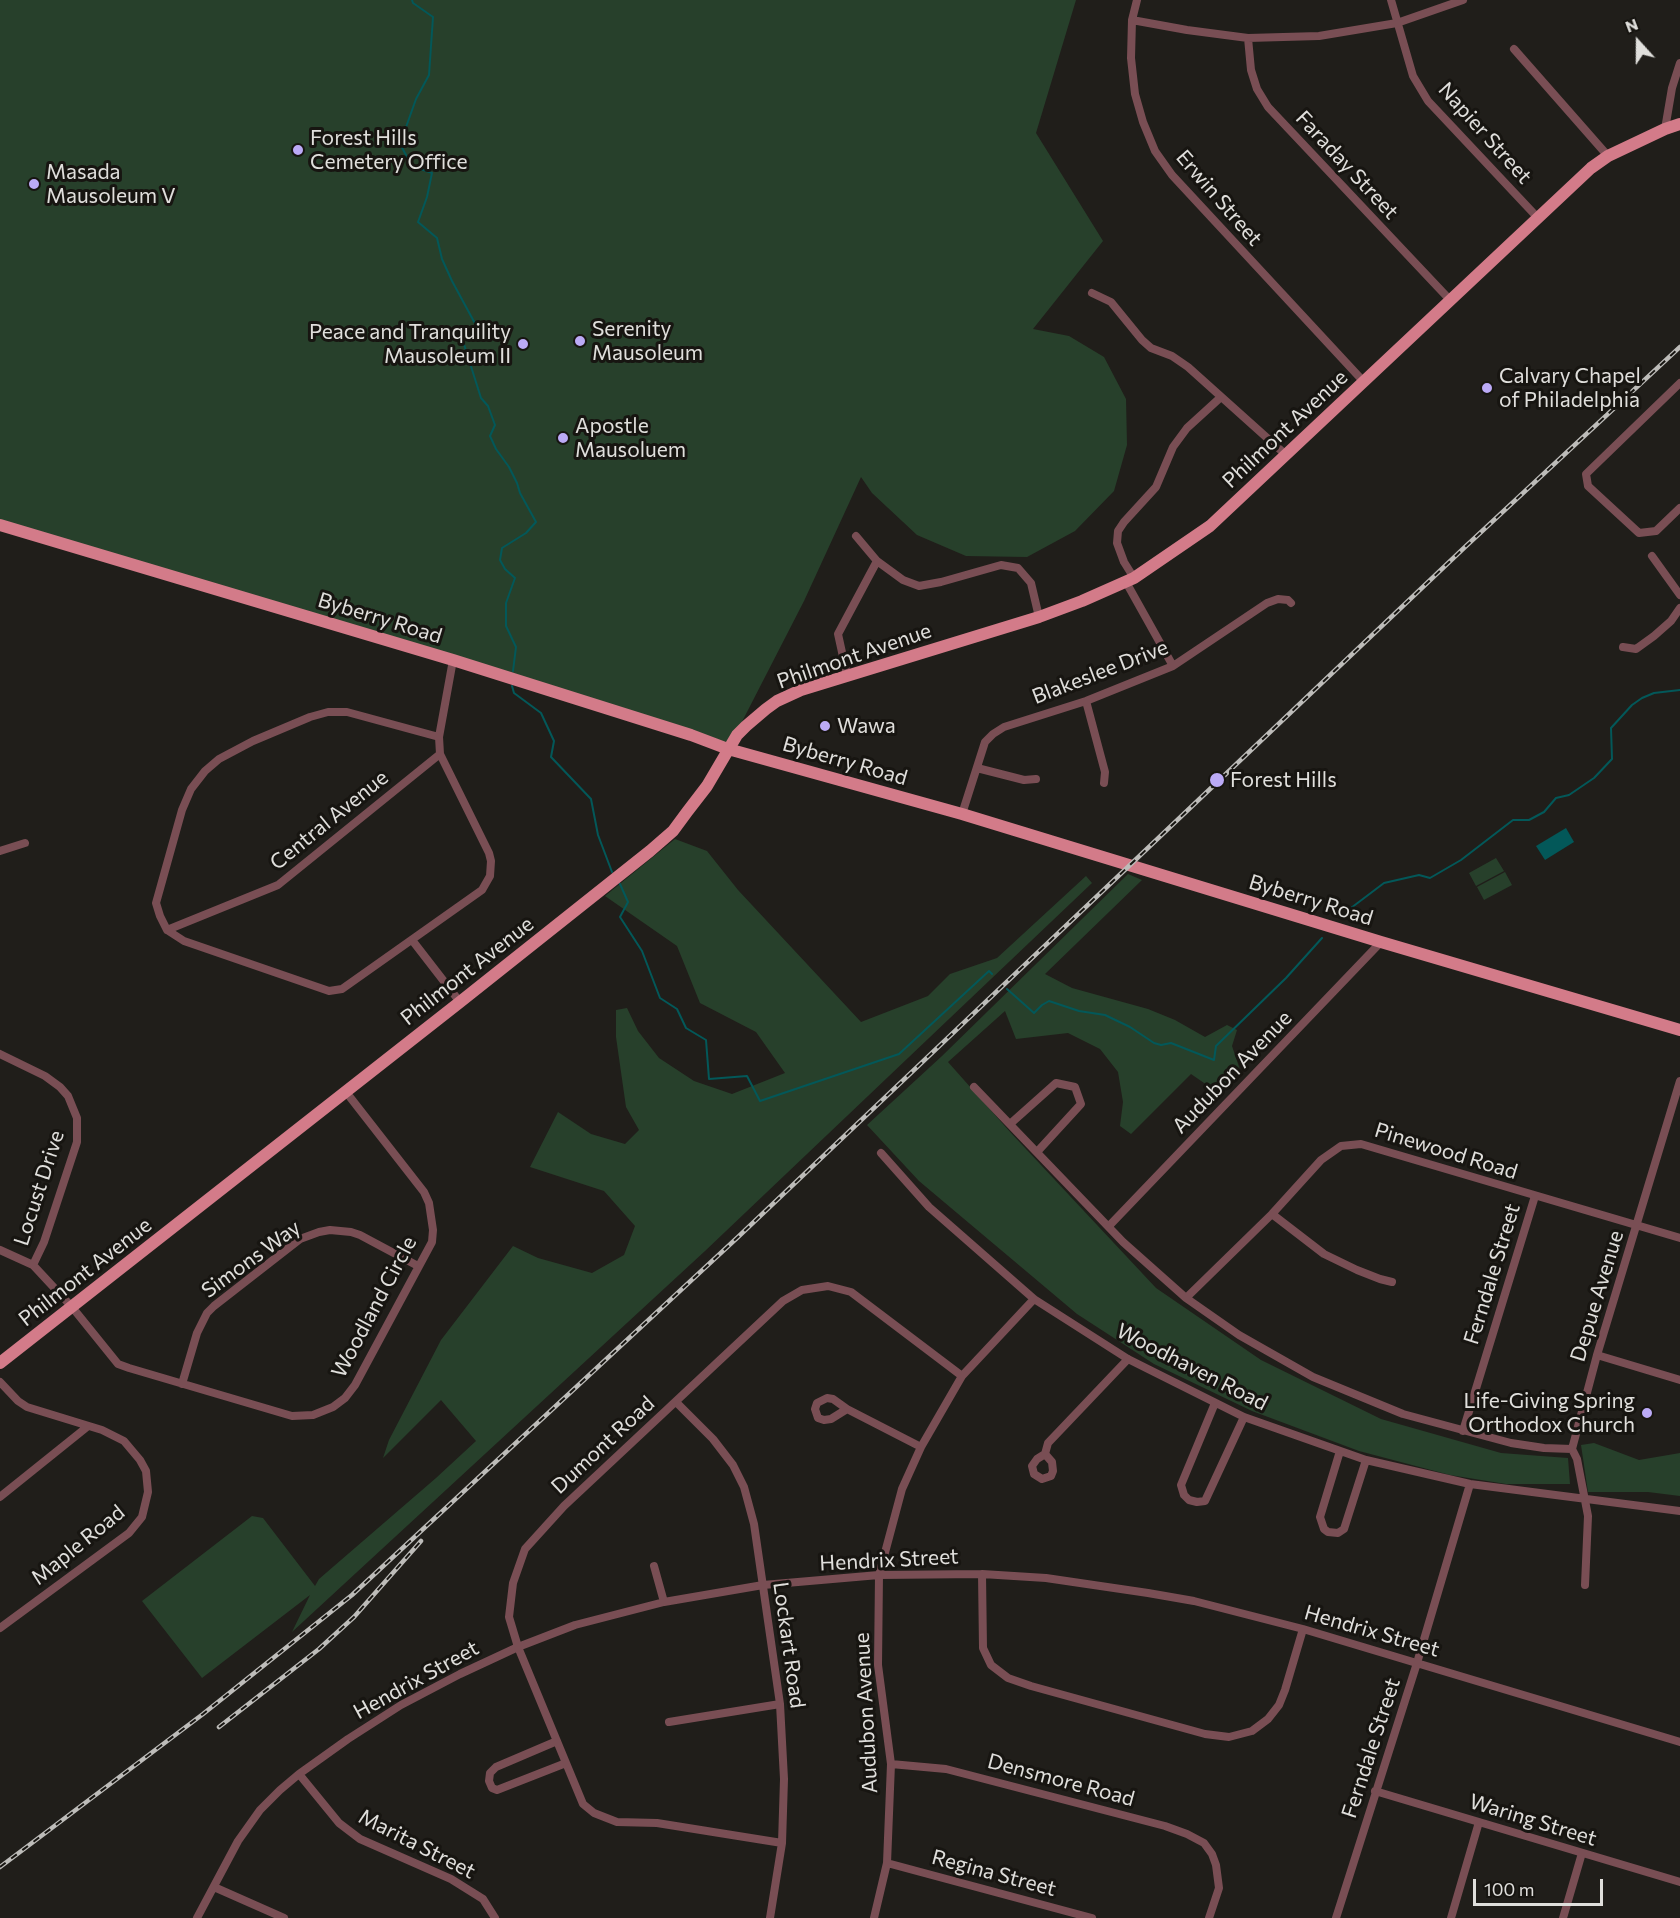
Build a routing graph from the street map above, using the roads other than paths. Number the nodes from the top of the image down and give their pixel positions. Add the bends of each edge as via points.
1 (1137, 0) edge
2 (1391, 0) edge
3 (1463, 0) edge
4 (1132, 20) junction
5 (1397, 23) junction
6 (1248, 38) junction
7 (1514, 49) dead end
8 (1680, 63) edge
9 (1680, 124) edge
10 (1665, 129) junction
11 (1608, 156) junction
12 (1538, 218) junction
13 (1092, 293) dead end
14 (1451, 301) junction
15 (1364, 382) junction
16 (1680, 383) edge
17 (1221, 397) junction
18 (1286, 454) junction
19 (1680, 508) edge
20 (0, 525) edge
21 (856, 536) dead end
22 (1652, 556) dead end
23 (877, 561) junction
24 (1130, 580) junction
25 (1680, 595) edge
26 (1292, 603) dead end
27 (1680, 608) edge
28 (1039, 617) junction
29 (1623, 647) dead end
30 (453, 660) junction
31 (1173, 666) junction
32 (847, 675) junction
33 (1086, 701) junction
34 (439, 737) junction
35 (728, 749) junction
36 (440, 754) junction
37 (977, 768) junction
38 (1036, 779) dead end
39 (1104, 783) dead end
40 (962, 814) junction
41 (25, 843) dead end
42 (0, 851) edge
43 (167, 930) junction
44 (412, 940) junction
45 (1381, 942) junction
46 (460, 1002) junction
47 (1680, 1030) edge
48 (0, 1054) edge
49 (1680, 1081) edge
50 (974, 1088) dead end
51 (346, 1092) junction
52 (1010, 1124) junction
53 (1037, 1152) junction
54 (881, 1153) dead end
55 (1535, 1196) junction
56 (1272, 1214) junction
57 (1109, 1226) junction
58 (1636, 1226) junction
59 (1680, 1238) edge
60 (0, 1250) edge
61 (33, 1265) junction
62 (418, 1266) junction
63 (1392, 1282) dead end
64 (1186, 1298) junction
65 (1034, 1299) junction
66 (72, 1307) junction
67 (1597, 1355) junction
68 (1128, 1359) junction
69 (0, 1363) edge
70 (962, 1376) junction
71 (1680, 1380) edge
72 (0, 1382) edge
73 (182, 1384) junction
74 (676, 1402) junction
75 (1215, 1403) junction
76 (847, 1410) dead end
77 (1244, 1417) junction
78 (87, 1427) junction
79 (1463, 1431) junction
80 (921, 1447) junction
81 (1572, 1449) junction
82 (1340, 1451) junction
83 (1045, 1454) dead end
84 (1366, 1460) junction
85 (1470, 1484) junction
86 (0, 1497) edge
87 (1584, 1498) junction
88 (1680, 1511) edge
89 (654, 1566) dead end
90 (982, 1574) junction
91 (879, 1575) junction
92 (763, 1585) junction
93 (1585, 1585) dead end
94 (664, 1602) junction
95 (0, 1628) edge
96 (1303, 1629) junction
97 (518, 1647) junction
98 (1417, 1663) junction
99 (780, 1704) junction
100 (669, 1722) dead end
101 (557, 1741) junction
102 (1680, 1742) edge
103 (566, 1763) junction
104 (891, 1764) junction
105 (299, 1774) junction
106 (1375, 1791) junction
107 (1479, 1822) junction
108 (782, 1843) junction
109 (1582, 1853) junction
110 (886, 1863) junction
111 (1680, 1882) edge
112 (214, 1887) junction
113 (197, 1918) edge
114 (284, 1918) edge
115 (495, 1918) edge
116 (770, 1918) edge
117 (874, 1918) edge
118 (1092, 1918) edge
119 (1209, 1918) edge
120 (1336, 1918) edge
121 (1451, 1918) edge
122 (1563, 1918) edge

1 - 4 street, Erwin Street
2 - 5 street, Napier Street
3 - 5 street
4 - 6 street
4 - 15 street, Erwin Street via 1135,94 1155,151 1172,175
5 - 6 street via 1319,36
5 - 12 street, Napier Street via 1413,76 1428,101
6 - 14 street, Faraday Street via 1251,70 1268,107
7 - 11 street
8 - 10 street
9 - 10 main road, Philmont Avenue
10 - 11 main road, Philmont Avenue
11 - 12 main road, Philmont Avenue
12 - 14 main road, Philmont Avenue
13 - 17 street via 1111,302 1151,348 1188,367
14 - 15 main road, Philmont Avenue
15 - 18 main road, Philmont Avenue
16 - 19 street via 1586,474 1588,486 1638,533 1656,531
17 - 18 street
17 - 24 street via 1173,447 1156,487 1118,531 1117,543
18 - 24 main road, Philmont Avenue via 1210,526
20 - 30 main road, Byberry Road
21 - 23 street
22 - 25 street
23 - 28 street via 903,580 919,586 1001,566 1018,568 1031,583
23 - 32 street via 838,634
24 - 28 main road, Philmont Avenue
24 - 31 street
26 - 31 street, Blakeslee Drive via 1278,599 1267,603
27 - 29 street via 1671,621 1636,649
28 - 32 main road, Philmont Avenue
30 - 34 street
30 - 35 main road, Byberry Road
31 - 33 street, Blakeslee Drive
32 - 35 main road, Philmont Avenue via 777,701 746,726
33 - 37 street, Blakeslee Drive via 1004,727 985,742
33 - 39 street via 1105,772
34 - 36 street
34 - 43 street via 346,712 328,712 219,759 191,789 182,810 156,903
35 - 40 main road, Byberry Road
35 - 46 main road, Philmont Avenue via 673,831
36 - 43 street, Central Avenue via 278,885
36 - 44 street via 489,853 490,876 482,890
37 - 38 street via 1024,780
37 - 40 street, Blakeslee Drive
40 - 45 main road, Byberry Road
41 - 42 street
43 - 44 street via 184,941 329,991 342,989
44 - 46 street
45 - 47 main road, Byberry Road
45 - 57 street, Audubon Avenue
46 - 51 main road, Philmont Avenue
48 - 61 street, Locust Drive via 60,1087 77,1118 77,1142
49 - 58 street, Depue Avenue
50 - 52 street
51 - 62 street, Woodland Circle via 429,1203 432,1242
51 - 66 main road, Philmont Avenue
52 - 53 street
52 - 53 street via 1056,1083 1074,1088 1081,1104
53 - 57 street
54 - 65 street, Woodhaven Road via 929,1207
55 - 56 street, Pinewood Road via 1361,1144 1341,1146 1321,1160
55 - 58 street, Pinewood Road
55 - 79 street, Ferndale Street
56 - 63 street via 1324,1254
56 - 64 street, Pinewood Road
57 - 64 street
58 - 59 street, Pinewood Road
58 - 67 street, Depue Avenue
60 - 61 street
61 - 66 street, Woodland Circle
62 - 73 street, Simons Way via 351,1232 330,1230 300,1239 207,1313 196,1333
62 - 73 street, Woodland Circle via 355,1385 333,1407 313,1415 292,1416
64 - 79 street via 1239,1335 1313,1377 1403,1414
65 - 68 street, Woodhaven Road
65 - 70 street, Audubon Avenue
66 - 69 main road, Philmont Avenue
66 - 73 street, Woodland Circle via 118,1364
67 - 71 street
67 - 81 street, Depue Avenue
68 - 75 street, Woodhaven Road
68 - 83 street via 1048,1443
70 - 74 street, Dumont Road via 850,1292 828,1286 802,1290 783,1301
70 - 80 street, Audubon Avenue
72 - 78 street, Maple Road via 27,1407
74 - 92 street, Lockart Road via 713,1439 744,1487
74 - 97 street, Dumont Road via 564,1506 525,1549 513,1582 509,1617
75 - 77 street, Woodhaven Road
75 - 77 street via 1181,1485 1190,1500 1205,1501
76 - 80 street
77 - 82 street, Woodhaven Road
78 - 86 street
78 - 95 street, Maple Road via 124,1441 140,1460 146,1471 148,1492 142,1517 129,1533
79 - 81 street via 1510,1443
80 - 91 street, Audubon Avenue via 902,1490
81 - 87 street
82 - 84 street, Woodhaven Road
82 - 84 street via 1320,1517 1329,1532 1344,1529
84 - 85 street, Woodhaven Road
85 - 87 street, Woodhaven Road
85 - 98 street, Ferndale Street
87 - 88 street
87 - 93 street via 1588,1516
89 - 94 street
90 - 91 street, Hendrix Street
90 - 96 street, Hendrix Street via 1046,1578 1148,1593
90 - 96 street via 983,1648 991,1665 1008,1678 1205,1734 1229,1737 1252,1731 1268,1719 1279,1705
91 - 92 street, Hendrix Street
91 - 104 street, Audubon Avenue via 878,1665
92 - 94 street, Hendrix Street
92 - 99 street, Lockart Road
94 - 97 street, Hendrix Street via 576,1625
96 - 98 street, Hendrix Street
97 - 101 street, Dumont Road
97 - 105 street, Hendrix Street via 401,1705
98 - 102 street, Hendrix Street
98 - 106 street, Ferndale Street
99 - 100 street
99 - 108 street, Lockart Road
101 - 103 street, Dumont Road
101 - 103 street via 496,1767 489,1781 497,1790
103 - 108 street, Dumont Road via 583,1804 594,1813 621,1822 657,1823
104 - 110 street, Audubon Avenue
104 - 119 street, Densmore Road via 946,1769 1165,1826 1204,1842 1216,1865 1219,1888
105 - 112 street, Hendrix Street via 260,1810
105 - 115 street, Marita Street via 339,1823 360,1839 451,1879 483,1899
106 - 107 street, Waring Street
106 - 120 street, Ferndale Street
107 - 109 street, Waring Street
107 - 121 street
108 - 116 street, Lockart Road
109 - 111 street, Waring Street
109 - 122 street
110 - 117 street, Audubon Avenue
110 - 118 street, Regina Street
112 - 113 street, Hendrix Street
112 - 114 street

